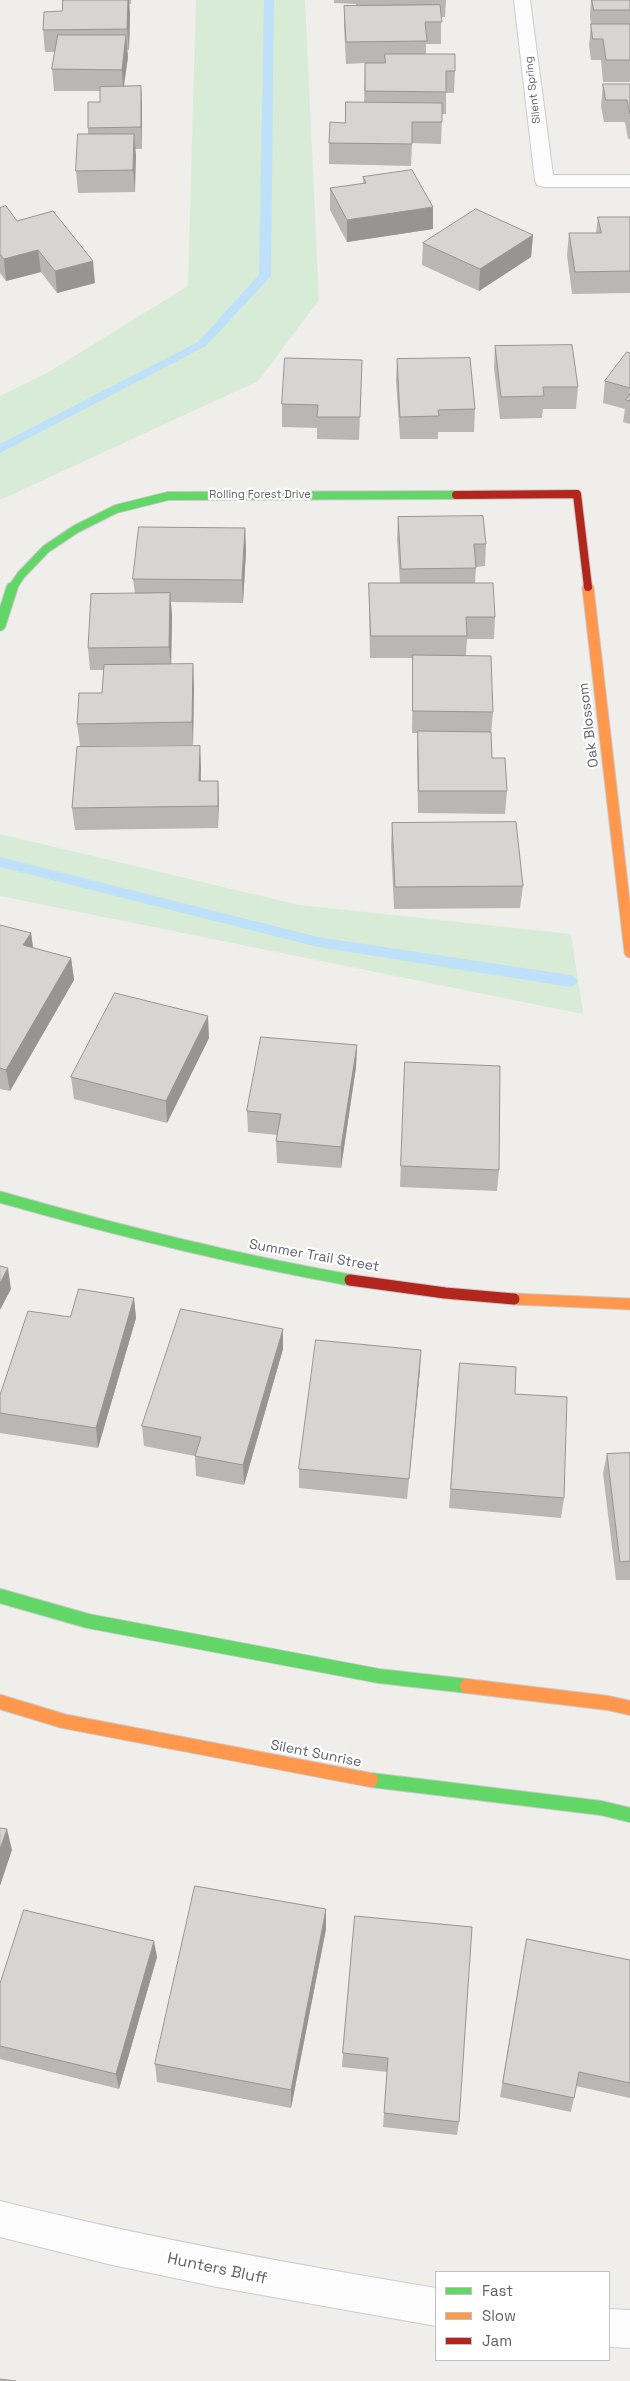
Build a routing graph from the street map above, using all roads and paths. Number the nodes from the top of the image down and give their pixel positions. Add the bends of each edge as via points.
1 (522, 0) edge
2 (630, 181) edge
3 (578, 494) joint
4 (0, 624) edge
5 (630, 952) edge
6 (0, 1197) edge
7 (630, 1304) edge
8 (0, 1596) edge
9 (0, 1702) edge
10 (630, 1708) edge
11 (630, 1815) edge
12 (0, 2219) edge
13 (435, 2308) edge
14 (610, 2328) edge
15 (630, 2329) edge

1 - 2 street, Silent Spring via 544,181
3 - 4 street, Rolling Forest Drive via 198,495 168,496 119,507 71,531 40,553 12,586
3 - 5 street, Oak Blossom
6 - 7 street, Summer Trail Street via 198,1250 334,1276 444,1292
8 - 10 street via 88,1622 379,1676
9 - 11 street, Silent Sunrise via 63,1721 366,1780 601,1808
12 - 13 street, Hunters Bluff via 262,2278
14 - 15 street

